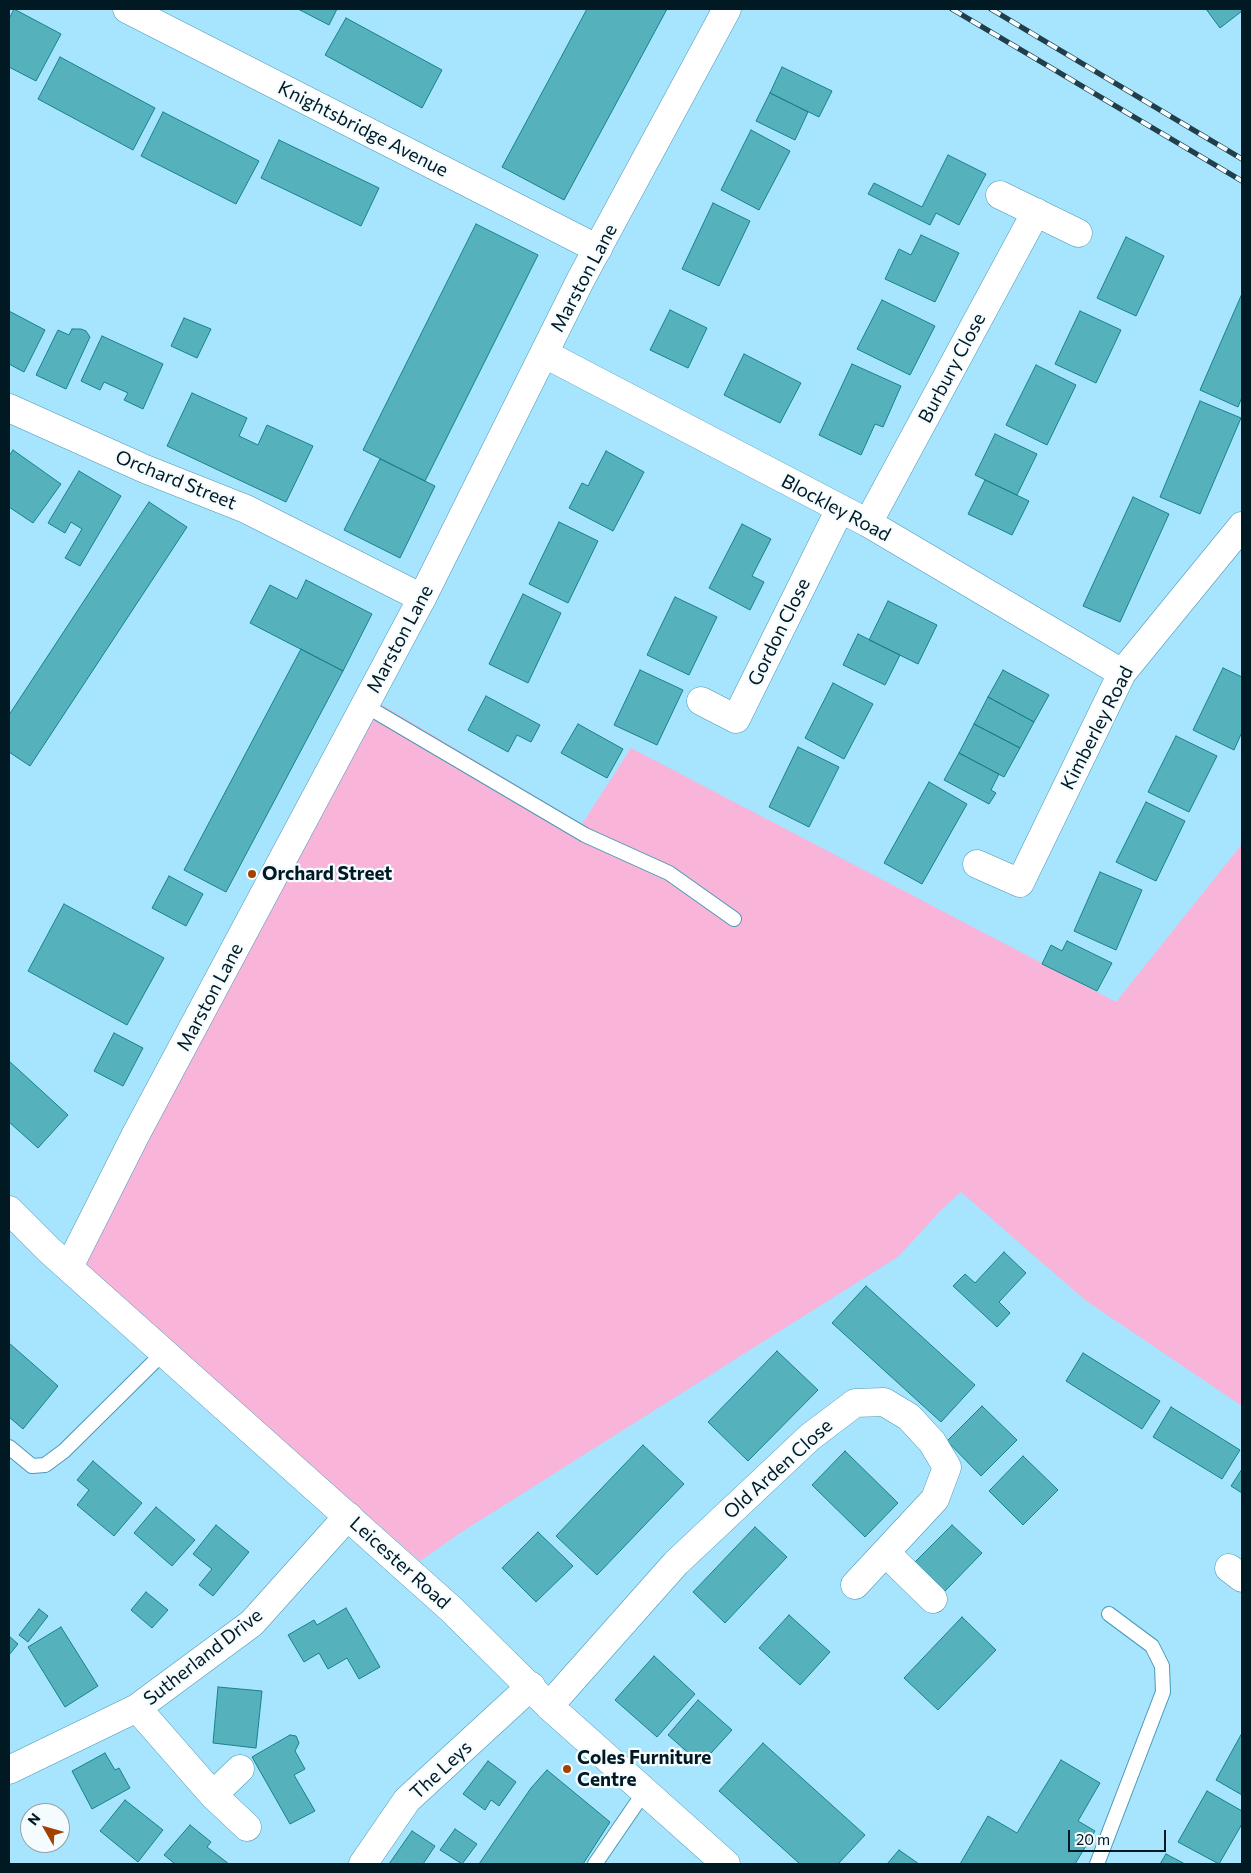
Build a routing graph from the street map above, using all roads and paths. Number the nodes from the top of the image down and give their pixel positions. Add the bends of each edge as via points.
1 (127, 9) edge
2 (727, 9) edge
3 (1000, 195) dead end
4 (1036, 212) junction
5 (1078, 233) dead end
6 (598, 249) junction
7 (545, 354) junction
8 (9, 408) edge
9 (840, 509) junction
10 (868, 523) junction
11 (1242, 526) edge
12 (422, 598) junction
13 (1122, 673) junction
14 (701, 701) dead end
15 (366, 706) junction
16 (978, 864) dead end
17 (734, 919) dead end
18 (9, 1210) edge
19 (69, 1267) junction
20 (164, 1352) junction
21 (9, 1447) edge
22 (348, 1516) junction
23 (886, 1553) junction
24 (855, 1585) dead end
25 (933, 1599) dead end
26 (1108, 1614) dead end
27 (531, 1686) junction
28 (549, 1706) junction
29 (137, 1708) junction
30 (240, 1769) dead end
31 (9, 1770) edge
32 (645, 1792) junction
33 (213, 1795) junction
34 (247, 1827) dead end
35 (363, 1864) edge
36 (595, 1864) edge
37 (726, 1864) edge
38 (1097, 1864) edge

1 - 6 street, Knightsbridge Avenue
2 - 6 street, Marston Lane
3 - 4 street
4 - 5 street
4 - 10 street, Burbury Close
6 - 7 street, Marston Lane
7 - 9 street, Blockley Road
7 - 12 street, Marston Lane
8 - 12 street, Orchard Street via 145,469 246,509
9 - 10 street, Blockley Road
9 - 14 street, Gordon Close via 736,719
10 - 13 street, Blockley Road
11 - 13 street, Kimberley Road
12 - 15 street, Marston Lane
13 - 16 street, Kimberley Road via 1020,883
15 - 17 lane via 586,835 669,874
15 - 19 street, Marston Lane via 136,1134
18 - 19 street, Leicester Road
19 - 20 street, Leicester Road
20 - 21 lane via 64,1451 45,1464 32,1466
20 - 22 street, Leicester Road
22 - 27 street, Leicester Road
22 - 29 street, Sutherland Drive via 252,1622
23 - 24 street, Old Arden Close
23 - 25 street
23 - 28 street, Old Arden Close via 935,1499 947,1467 932,1442 909,1417 884,1402 855,1402 810,1437 676,1563
26 - 38 lane via 1152,1646 1162,1666 1163,1692
27 - 28 street, Leicester Road
27 - 35 street, The Leys via 407,1800
28 - 32 street, Leicester Road
29 - 31 street, Sutherland Drive
29 - 33 street, Sutherland Drive
30 - 33 street
32 - 36 lane
32 - 37 street, Leicester Road
33 - 34 street, Sutherland Drive

